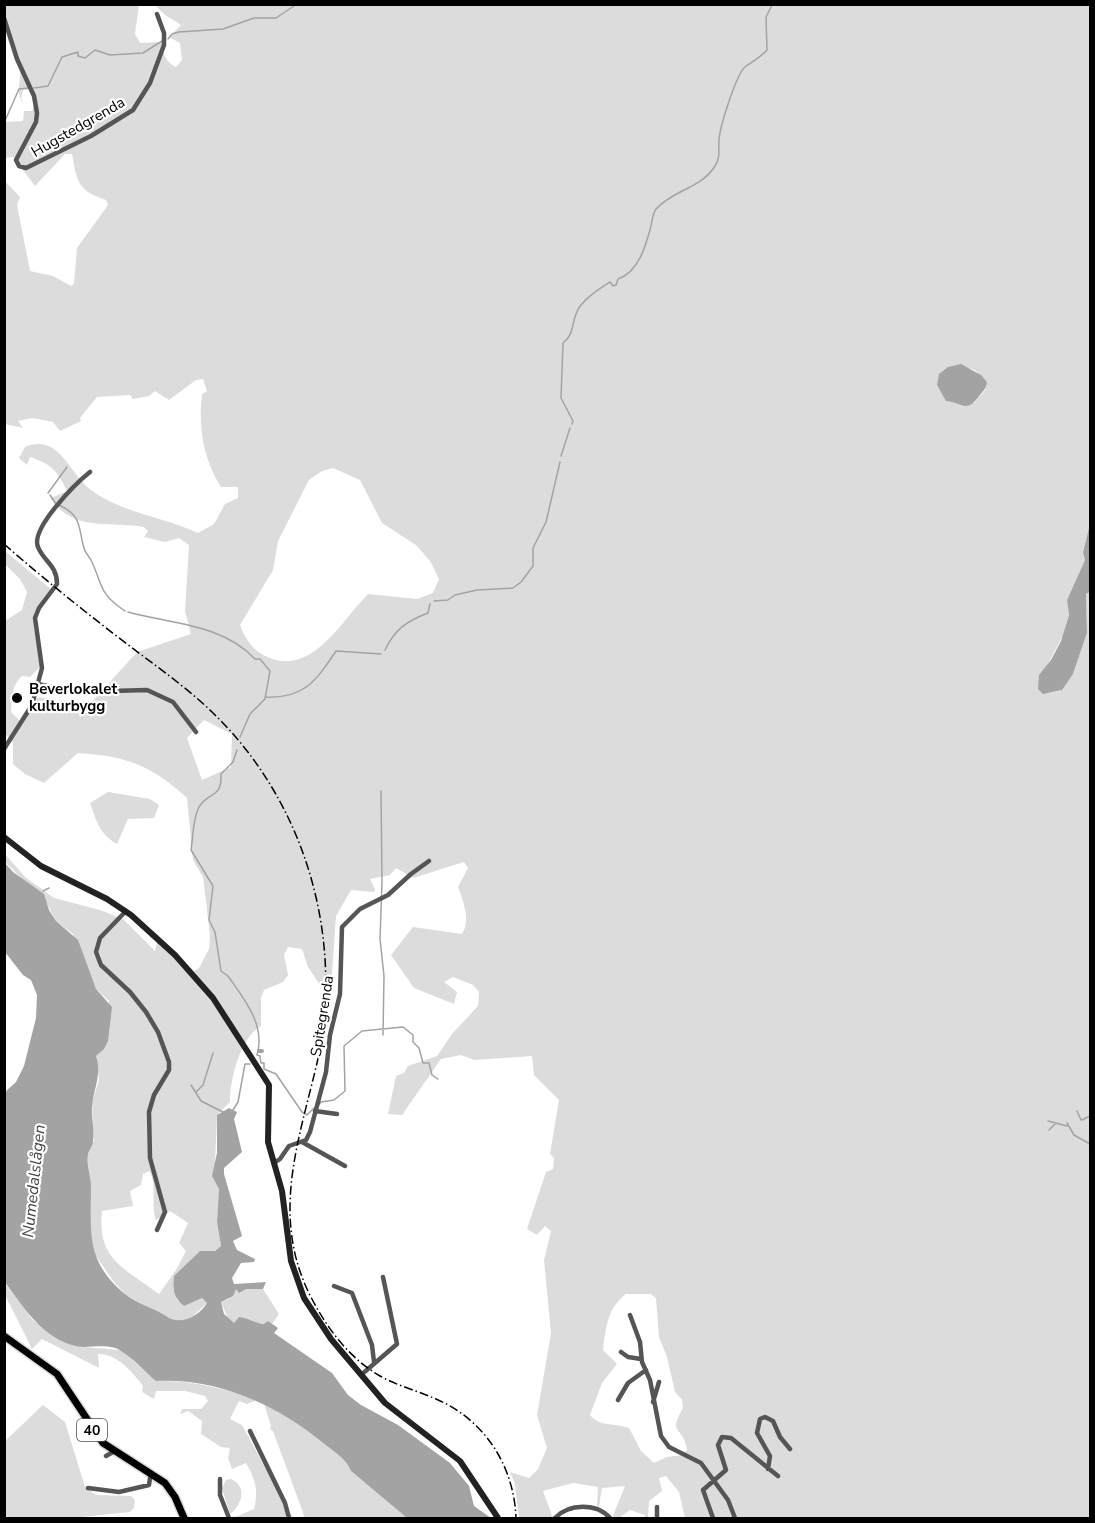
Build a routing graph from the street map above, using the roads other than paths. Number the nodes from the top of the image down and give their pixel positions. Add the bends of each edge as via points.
1 (157, 14) dead end
2 (4, 18) edge
3 (90, 472) dead end
4 (38, 684) junction
5 (196, 732) dead end
6 (4, 749) edge
7 (4, 837) edge
8 (429, 861) dead end
9 (126, 911) junction
10 (315, 1111) junction
11 (337, 1114) dead end
12 (302, 1142) junction
13 (274, 1163) junction
14 (345, 1166) dead end
15 (158, 1230) dead end
16 (383, 1277) dead end
17 (334, 1286) dead end
18 (630, 1315) dead end
19 (4, 1336) edge
20 (621, 1352) dead end
21 (641, 1359) junction
22 (374, 1362) junction
23 (645, 1370) junction
24 (362, 1375) junction
25 (659, 1382) dead end
26 (628, 1398) dead end
27 (653, 1402) junction
28 (250, 1431) dead end
29 (790, 1449) dead end
30 (768, 1469) junction
31 (778, 1476) dead end
32 (150, 1478) dead end
33 (220, 1479) dead end
34 (713, 1479) junction
35 (88, 1488) dead end
36 (657, 1507) dead end
37 (184, 1518) edge
38 (229, 1518) edge
39 (289, 1518) edge
40 (498, 1518) edge
41 (555, 1518) edge
42 (610, 1518) edge
43 (657, 1518) edge
44 (713, 1518) edge
45 (735, 1518) edge

1 - 2 street, Hugstedgrenda via 164,45 150,83 133,110 26,168 16,160 36,122 35,101
3 - 4 street via 56,506 37,537 39,549 51,563 57,580 35,618 42,662
4 - 5 street via 74,692 147,690 174,702
4 - 6 street via 28,713
7 - 9 main road via 41,866
8 - 10 street, Spitegrenda via 388,895 360,909 342,927 340,994
9 - 13 main road via 207,990 265,1077 270,1094 267,1130
9 - 15 street via 100,938 96,952 101,965 146,1012 169,1062 170,1070 154,1095 149,1112 150,1158 165,1212
10 - 11 street
10 - 12 street, Spitegrenda via 309,1135
12 - 13 street, Spitegrenda via 289,1146
12 - 14 street
13 - 24 main road via 282,1191 291,1261 300,1289 321,1326
16 - 22 street via 397,1342
17 - 22 street via 352,1293 372,1345
18 - 21 street via 640,1342
19 - 37 main road, 40 via 57,1374 110,1454 165,1483
20 - 21 street
21 - 23 street
22 - 24 street
23 - 26 street via 628,1383 620,1397
23 - 27 street
24 - 40 main road via 390,1407 457,1457
25 - 27 street
27 - 34 street via 664,1442 697,1460
28 - 39 street
29 - 30 street via 773,1421 760,1419 757,1432 770,1456
30 - 31 street
30 - 34 street via 725,1436 718,1444 726,1469
32 - 35 street via 149,1485 119,1492
33 - 38 street via 220,1495
34 - 44 street via 702,1492
34 - 45 street via 732,1506
36 - 43 street
41 - 42 street via 567,1510 586,1507 599,1509

